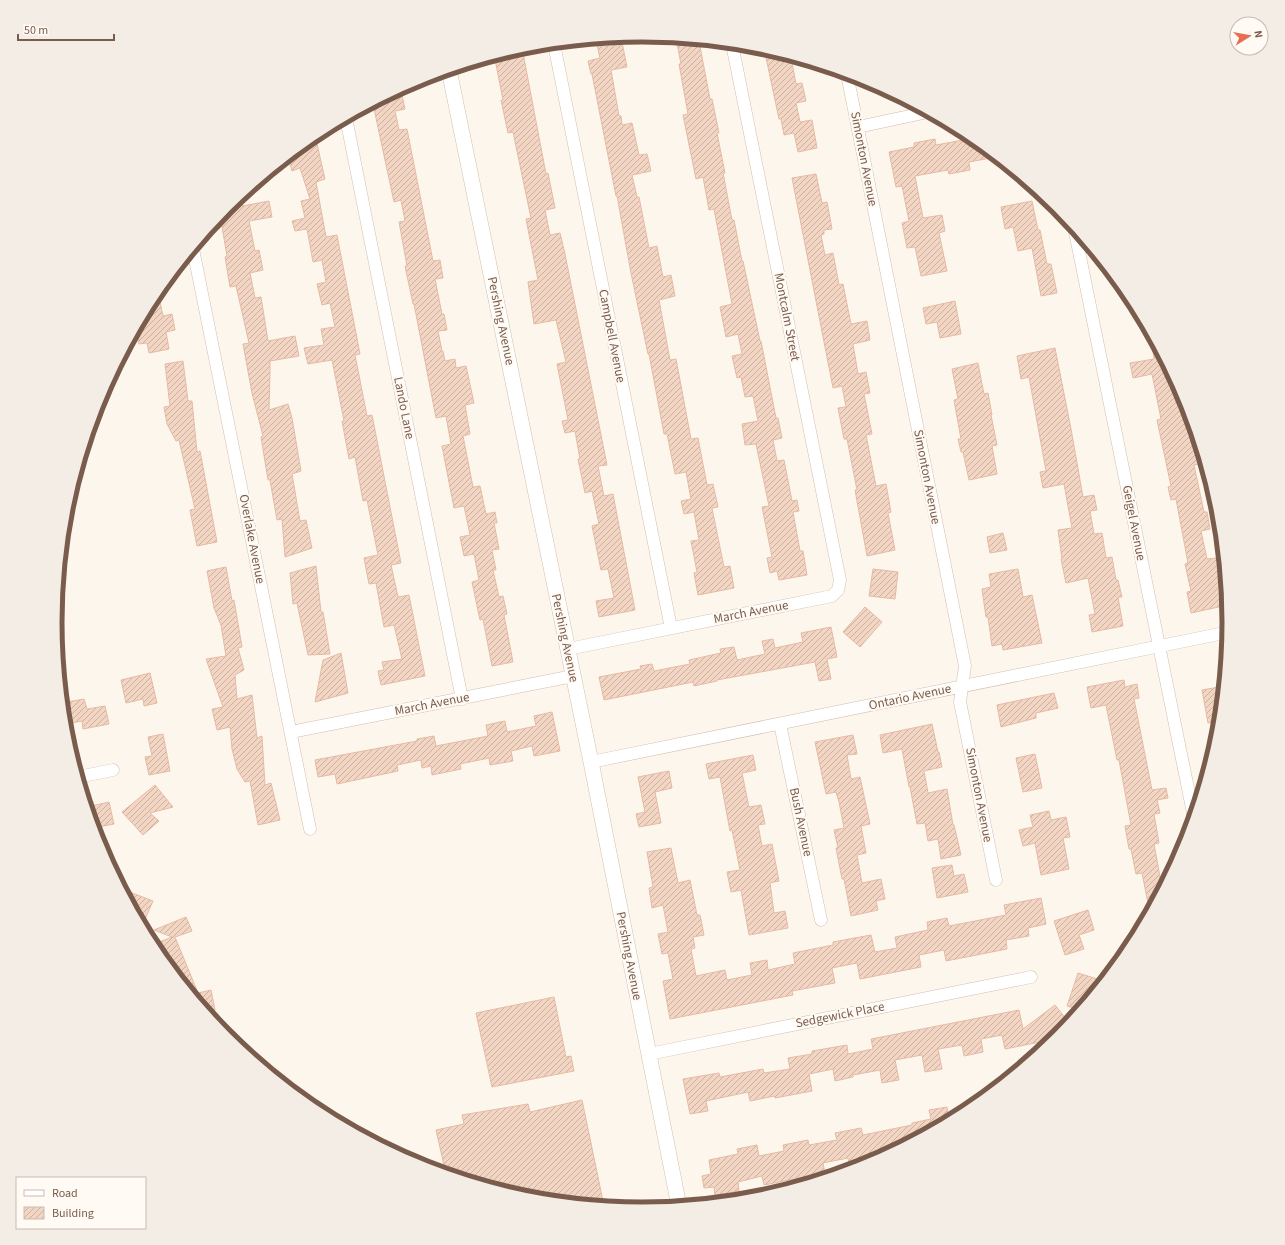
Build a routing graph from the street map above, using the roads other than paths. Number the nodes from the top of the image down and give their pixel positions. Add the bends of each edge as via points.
1 (555, 49) edge
2 (733, 49) edge
3 (450, 75) edge
4 (848, 80) edge
5 (921, 114) edge
6 (347, 123) edge
7 (858, 127) junction
8 (1076, 237) edge
9 (194, 254) edge
10 (838, 590) joint
11 (671, 628) junction
12 (1223, 633) edge
13 (1159, 646) junction
14 (568, 649) junction
15 (573, 676) junction
16 (963, 686) junction
17 (462, 699) junction
18 (780, 724) junction
19 (291, 732) junction
20 (591, 762) junction
21 (113, 770) dead end
22 (83, 776) edge
23 (1192, 809) edge
24 (310, 829) dead end
25 (996, 880) dead end
26 (821, 920) dead end
27 (1031, 977) dead end
28 (649, 1054) junction
29 (678, 1202) edge

1 - 11 street, Campbell Avenue
2 - 10 street, Montcalm Street via 840,580
3 - 14 street, Pershing Avenue
4 - 7 street, Simonton Avenue
5 - 7 street
6 - 17 street, Lando Lane
7 - 16 street, Simonton Avenue via 965,666
8 - 13 street, Geigel Avenue
9 - 19 street, Overlake Avenue
10 - 11 street, March Avenue via 832,596
11 - 14 street, March Avenue
12 - 13 street, Ontario Avenue
13 - 16 street, Ontario Avenue
13 - 23 street, Geigel Avenue
14 - 15 street, Pershing Avenue
15 - 17 street, March Avenue
15 - 20 street, Pershing Avenue
16 - 18 street, Ontario Avenue
16 - 25 street, Simonton Avenue via 960,702
17 - 19 street, March Avenue
18 - 20 street, Ontario Avenue
18 - 26 street, Bush Avenue
19 - 24 street, Overlake Avenue
20 - 28 street, Pershing Avenue
21 - 22 street
27 - 28 street, Sedgewick Place
28 - 29 street, Pershing Avenue

